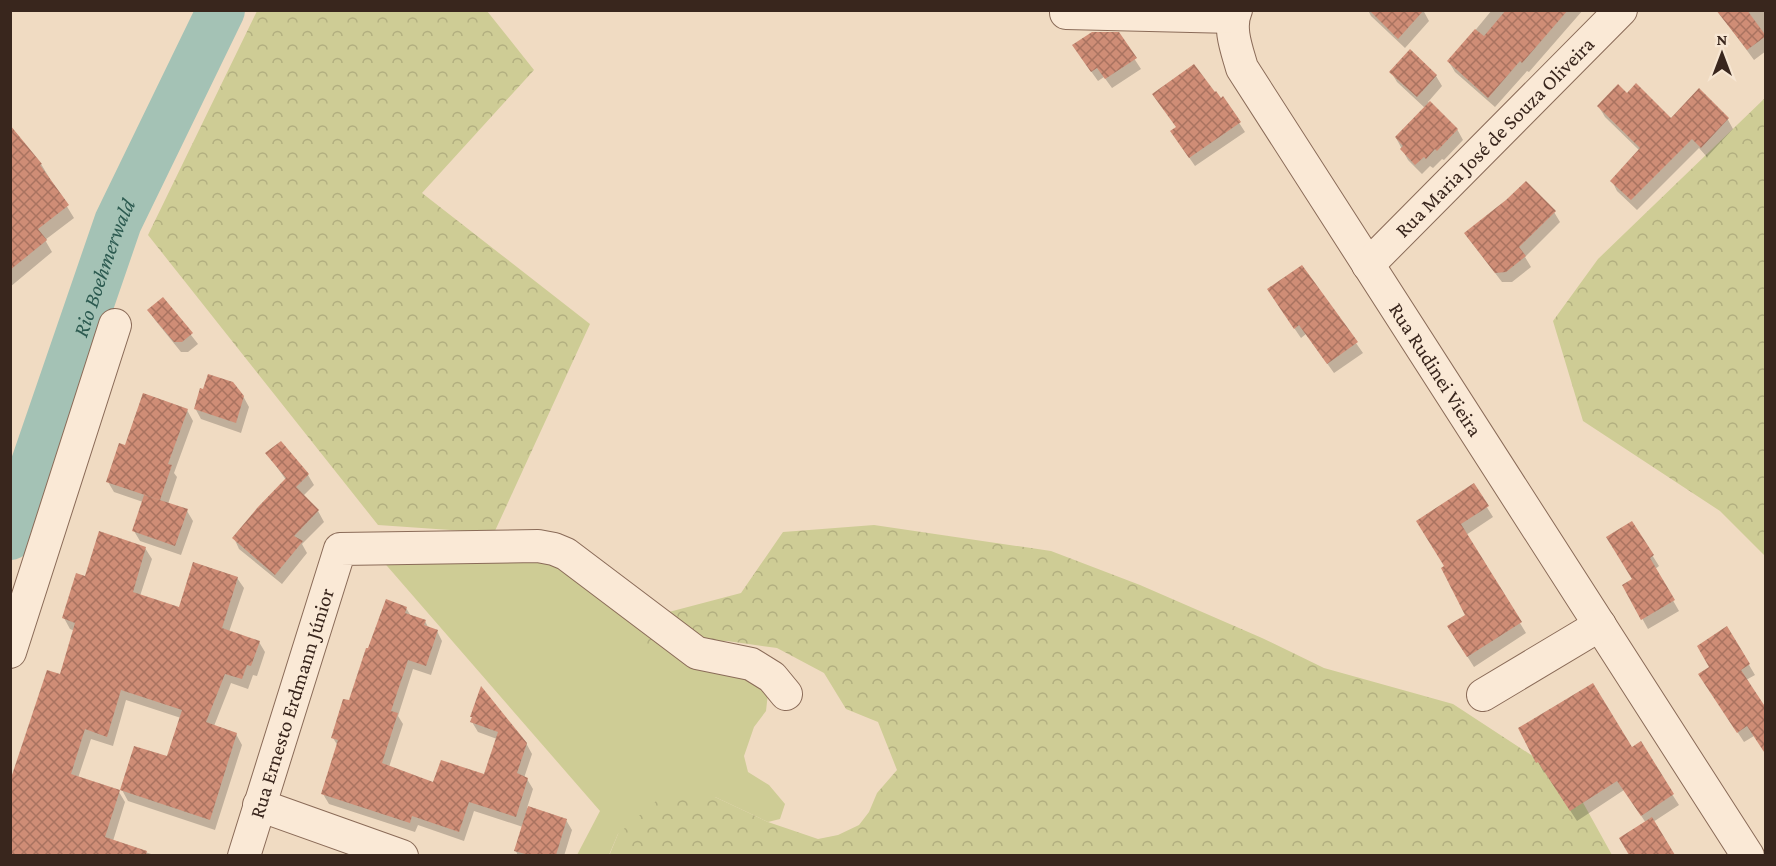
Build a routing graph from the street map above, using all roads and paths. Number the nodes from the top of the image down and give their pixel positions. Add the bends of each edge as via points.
1 (1621, 10) edge
2 (1066, 13) dead end
3 (1235, 14) edge
4 (1368, 264) junction
5 (115, 325) dead end
6 (1600, 625) junction
7 (10, 652) edge
8 (786, 694) dead end
9 (1483, 695) dead end
10 (259, 806) junction
11 (243, 855) edge
12 (402, 855) edge
13 (1748, 855) edge

1 - 4 street, Rua Maria José de Souza Oliveira
2 - 3 street, Rua Rudinei Vieira
3 - 4 street, Rua Rudinei Vieira via 1234,44 1242,68
4 - 6 street, Rua Rudinei Vieira
5 - 7 street
6 - 9 street
6 - 13 street, Rua Rudinei Vieira
8 - 10 street, Rua Ernesto Erdmann Júnior via 772,676 751,664 697,653 566,554 554,549 340,549
10 - 11 street, Rua Ernesto Erdmann Júnior
10 - 12 street

